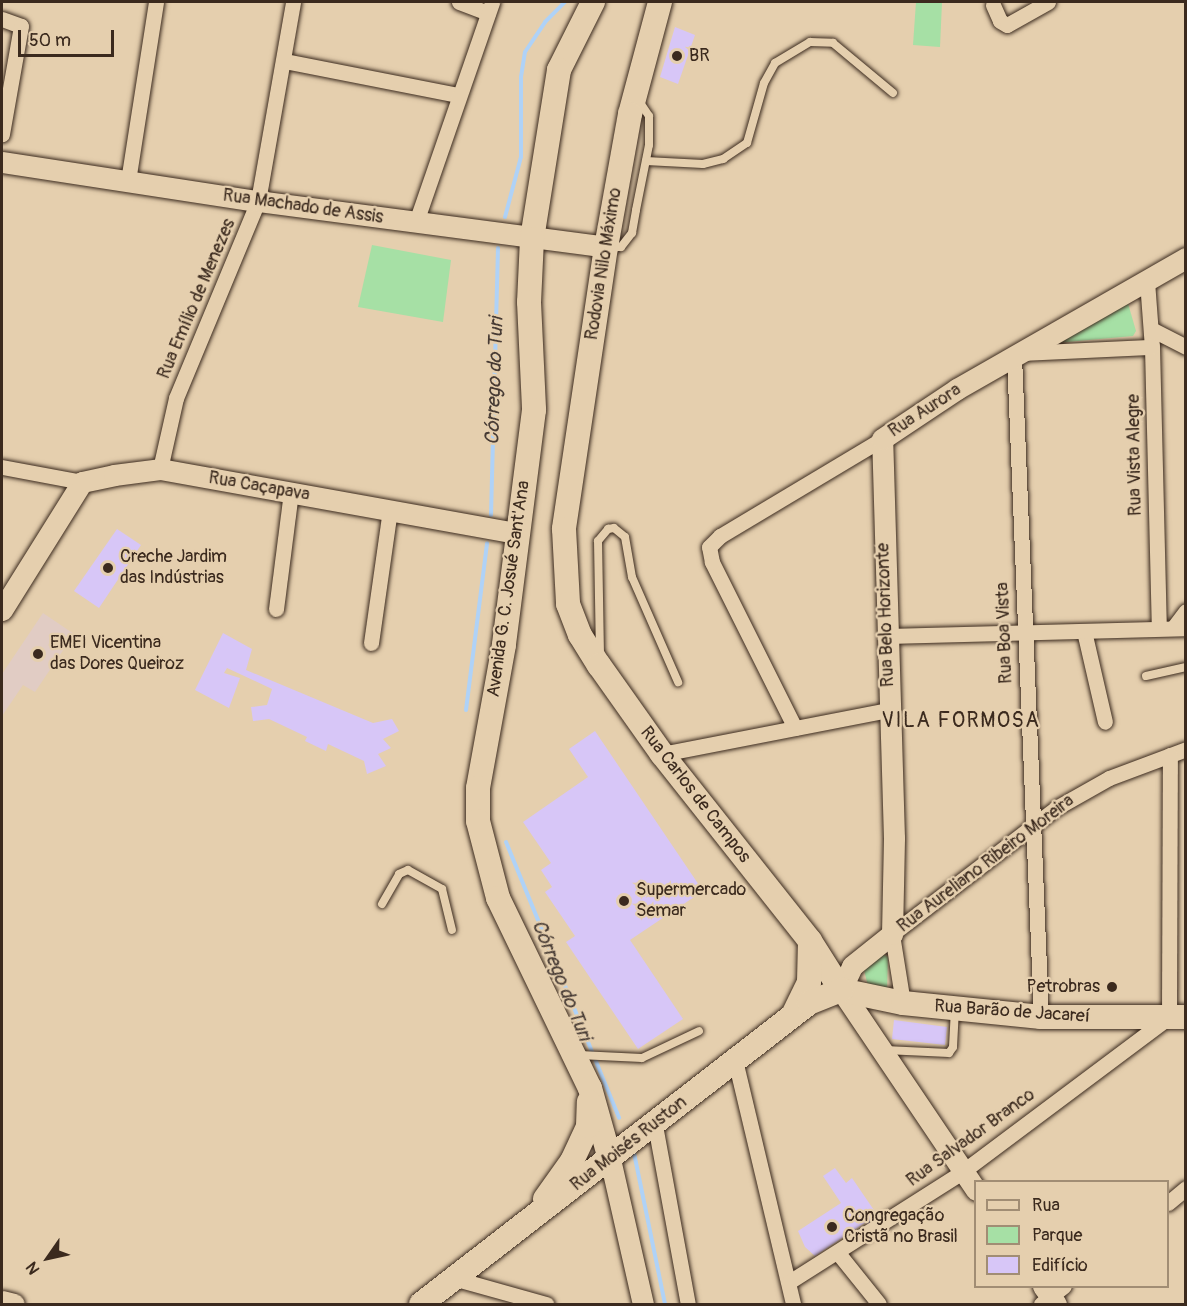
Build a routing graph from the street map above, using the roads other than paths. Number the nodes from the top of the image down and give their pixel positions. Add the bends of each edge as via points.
1 (156, 2) edge
2 (293, 2) edge
3 (459, 2) edge
4 (593, 2) edge
5 (660, 2) edge
6 (1048, 2) edge
7 (995, 3) edge
8 (490, 7) edge
9 (2, 19) edge
10 (285, 61) junction
11 (893, 93) dead end
12 (635, 94) junction
13 (459, 95) junction
14 (2, 134) edge
15 (646, 161) junction
16 (2, 162) edge
17 (128, 181) junction
18 (258, 201) junction
19 (416, 222) junction
20 (532, 238) junction
21 (606, 247) junction
22 (1185, 258) edge
23 (1146, 282) junction
24 (1151, 329) junction
25 (1152, 347) junction
26 (1185, 347) edge
27 (1017, 355) junction
28 (882, 440) junction
29 (2, 467) edge
30 (160, 469) junction
31 (82, 482) junction
32 (291, 492) junction
33 (390, 509) junction
34 (564, 529) joint
35 (517, 533) junction
36 (8, 587) edge
37 (276, 609) dead end
38 (2, 610) edge
39 (1185, 611) edge
40 (1173, 628) edge
41 (1083, 631) junction
42 (1025, 632) junction
43 (885, 636) junction
44 (370, 643) dead end
45 (599, 665) junction
46 (1185, 667) edge
47 (1146, 676) dead end
48 (678, 682) dead end
49 (888, 710) junction
50 (1105, 722) dead end
51 (795, 728) junction
52 (1185, 749) edge
53 (662, 754) junction
54 (1170, 755) junction
55 (1030, 826) junction
56 (382, 904) dead end
57 (452, 930) dead end
58 (892, 934) junction
59 (810, 941) junction
60 (841, 990) junction
61 (903, 1003) junction
62 (955, 1010) junction
63 (793, 1015) junction
64 (1041, 1017) junction
65 (1177, 1017) edge
66 (699, 1031) dead end
67 (880, 1049) junction
68 (582, 1055) junction
69 (735, 1060) junction
70 (590, 1088) junction
71 (655, 1125) junction
72 (610, 1158) junction
73 (962, 1172) junction
74 (1185, 1188) edge
75 (974, 1189) edge
76 (1169, 1201) edge
77 (538, 1213) junction
78 (838, 1253) junction
79 (453, 1278) junction
80 (789, 1282) junction
81 (2, 1301) edge
82 (14, 1305) edge
83 (421, 1305) edge
84 (546, 1305) edge
85 (643, 1305) edge
86 (688, 1305) edge
87 (793, 1305) edge
88 (879, 1305) edge

1 - 17 street
2 - 10 street, Rua Emílio de Menezes
3 - 8 street
4 - 20 main road, Avenida G. C. Josué Sant'Ana via 559,70
5 - 12 main road, Rodovia Nilo Máximo
6 - 7 street via 1007,25 1000,21
8 - 13 street
9 - 14 street via 21,26
10 - 13 street
10 - 18 street, Rua Emílio de Menezes
11 - 15 lane via 833,43 810,42 775,63 764,82 747,143 723,159 703,164
12 - 15 lane via 649,116
12 - 21 main road, Rodovia Nilo Máximo
13 - 19 street
15 - 21 lane via 632,233 621,247
16 - 17 street, Rua Machado de Assis
17 - 18 street, Rua Machado de Assis
18 - 19 street, Rua Machado de Assis
18 - 30 street, Rua Emílio de Menezes via 176,398
19 - 20 street, Rua Machado de Assis
20 - 21 street, Rua Machado de Assis
20 - 35 main road, Avenida G. C. Josué Sant'Ana via 529,302 534,410
21 - 34 main road, Rodovia Nilo Máximo
22 - 23 street, Rua Aurora
23 - 24 street, Rua Vista Alegre
23 - 27 street, Rua Aurora
24 - 25 street, Rua Vista Alegre
24 - 26 street
25 - 27 street
25 - 40 street, Rua Vista Alegre
27 - 28 street, Rua Aurora
27 - 42 street, Rua Boa Vista
28 - 43 street, Rua Belo Horizonte
28 - 51 street, Rua Aurora via 720,536 710,547 712,562
29 - 31 street, Rua Caçapava
30 - 31 street, Rua Caçapava
30 - 32 street, Rua Caçapava
31 - 36 street
32 - 33 street, Rua Caçapava
32 - 37 street
33 - 35 street, Rua Caçapava
33 - 44 street
34 - 45 main road, Rua Carlos de Campos via 568,604
35 - 68 main road, Avenida G. C. Josué Sant'Ana via 504,645 478,788 478,821 498,898
36 - 38 street
39 - 40 street
40 - 41 street
41 - 42 street
41 - 50 street
42 - 43 street
42 - 55 street, Rua Boa Vista
43 - 49 street, Rua Belo Horizonte
45 - 48 lane via 602,617 598,541 608,529 615,528 625,537 632,577
45 - 53 main road, Rua Carlos de Campos
46 - 47 lane
49 - 51 street
49 - 58 street, Rua Belo Horizonte
51 - 53 street
52 - 54 street, Rua Aureliano Ribeiro Moreira
53 - 59 main road, Rua Carlos de Campos
54 - 55 street, Rua Aureliano Ribeiro Moreira via 1085,790
54 - 65 street
55 - 58 street, Rua Aureliano Ribeiro Moreira
55 - 64 street, Rua Boa Vista
56 - 57 lane via 399,874 408,870 442,889
58 - 60 street, Rua Aureliano Ribeiro Moreira via 852,966
58 - 61 street, Rua Belo Horizonte
59 - 60 main road, Rua Carlos de Campos
59 - 63 main road via 809,982
60 - 61 main road, Rua Barão de Jacareí
60 - 63 main road, Rua Moisés Ruston via 809,1003
60 - 67 street, Rua Carlos de Campos
61 - 62 main road, Rua Barão de Jacareí
62 - 64 main road, Rua Barão de Jacareí
62 - 67 lane via 953,1047 949,1053
63 - 69 main road, Rua Moisés Ruston
64 - 65 main road, Rua Barão de Jacareí
65 - 73 street, Rua Salvador Branco
66 - 68 lane via 642,1058
67 - 73 street, Rua Carlos de Campos
68 - 70 main road, Avenida G. C. Josué Sant'Ana
69 - 71 main road, Rua Moisés Ruston
69 - 80 street
70 - 72 main road, Avenida G. C. Josué Sant'Ana
70 - 77 main road via 588,1126 572,1161
71 - 72 main road, Rua Moisés Ruston
71 - 86 street
72 - 77 main road, Rua Moisés Ruston
72 - 85 street
73 - 75 street, Rua Carlos de Campos
73 - 78 street, Rua Salvador Branco
74 - 76 street
77 - 79 main road, Rua Moisés Ruston
78 - 80 street, Rua Salvador Branco
78 - 88 street
79 - 83 main road, Rua Moisés Ruston
79 - 84 street
80 - 87 street
81 - 82 street

